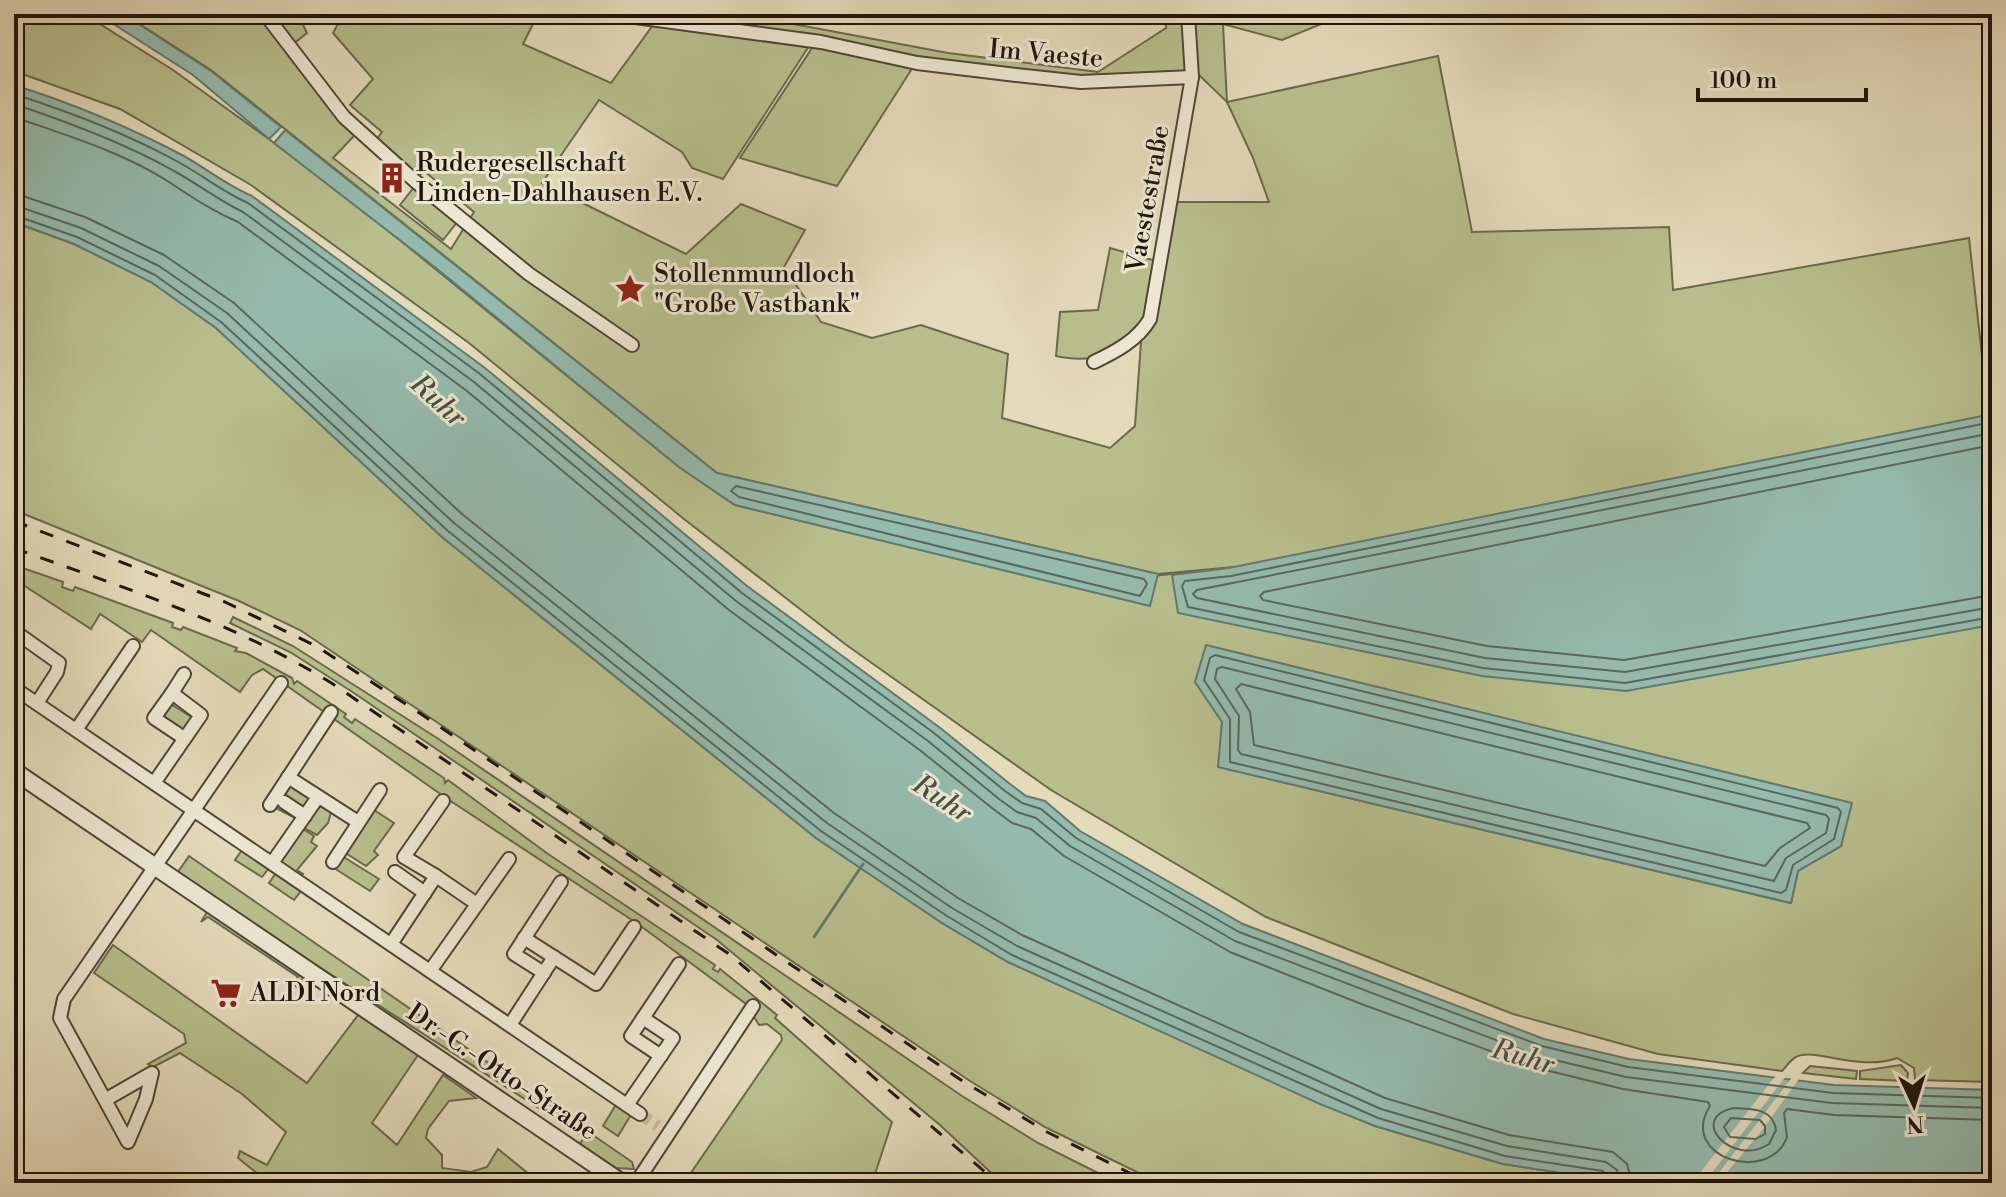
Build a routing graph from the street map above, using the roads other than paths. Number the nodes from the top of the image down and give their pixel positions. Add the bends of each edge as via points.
1 (265, 14) edge
2 (613, 14) edge
3 (1188, 14) edge
4 (1192, 77) junction
5 (632, 345) dead end
6 (1094, 362) dead end
7 (14, 631) edge
8 (133, 646) dead end
9 (184, 674) dead end
10 (281, 683) dead end
11 (14, 688) edge
12 (172, 693) junction
13 (37, 703) junction
14 (331, 712) dead end
15 (76, 730) junction
16 (184, 738) junction
17 (14, 771) edge
18 (288, 777) junction
19 (154, 783) junction
20 (380, 790) dead end
21 (318, 797) junction
22 (443, 801) dead end
23 (284, 802) dead end
24 (270, 805) dead end
25 (195, 811) junction
26 (305, 816) junction
27 (358, 822) junction
28 (404, 857) junction
29 (509, 859) dead end
30 (333, 862) dead end
31 (272, 863) junction
32 (155, 867) junction
33 (395, 872) junction
34 (436, 876) junction
35 (561, 882) dead end
36 (388, 884) dead end
37 (425, 893) junction
38 (477, 904) junction
39 (634, 927) dead end
40 (524, 938) junction
41 (391, 944) junction
42 (554, 957) junction
43 (679, 964) dead end
44 (430, 971) junction
45 (544, 973) junction
46 (753, 1006) dead end
47 (643, 1018) junction
48 (510, 1025) junction
49 (661, 1056) junction
50 (105, 1100) junction
51 (627, 1105) junction
52 (640, 1114) tunnel mouth
53 (622, 1183) edge
54 (636, 1183) edge

1 - 5 street via 344,117 508,258
2 - 4 street, Im Vaeste via 1016,75 1081,82
3 - 4 street, Vaestestraße
4 - 6 street, Vaestestraße via 1150,319 1144,330
7 - 13 street via 59,663
8 - 15 street
9 - 12 street
10 - 25 street
11 - 13 street
12 - 16 street via 201,715
12 - 16 street via 154,718
13 - 15 street
14 - 18 street
15 - 19 street
16 - 19 street
17 - 32 street, Dr.-C.-Otto-Straße
18 - 21 street
18 - 24 street
19 - 25 street
20 - 27 street
21 - 26 street
21 - 27 street
22 - 28 street
23 - 26 street
25 - 31 street
25 - 32 street
26 - 31 street
27 - 30 street
28 - 33 street
28 - 34 street
29 - 38 street
31 - 41 street
32 - 50 street via 74,981 61,1012
32 - 53 street, Dr.-C.-Otto-Straße
33 - 36 street
33 - 37 street
34 - 37 street
34 - 38 street
35 - 40 street
37 - 41 street
38 - 44 street
39 - 42 street via 596,984
40 - 42 street
40 - 45 street via 514,954
41 - 44 street
42 - 45 street
43 - 47 street
44 - 48 street
45 - 48 street
46 - 54 street via 663,1130
47 - 49 street via 673,1038
47 - 49 street via 631,1036
48 - 51 street
49 - 51 street
50 - 50 street via 129,1148 146,1114 152,1073
51 - 52 street

